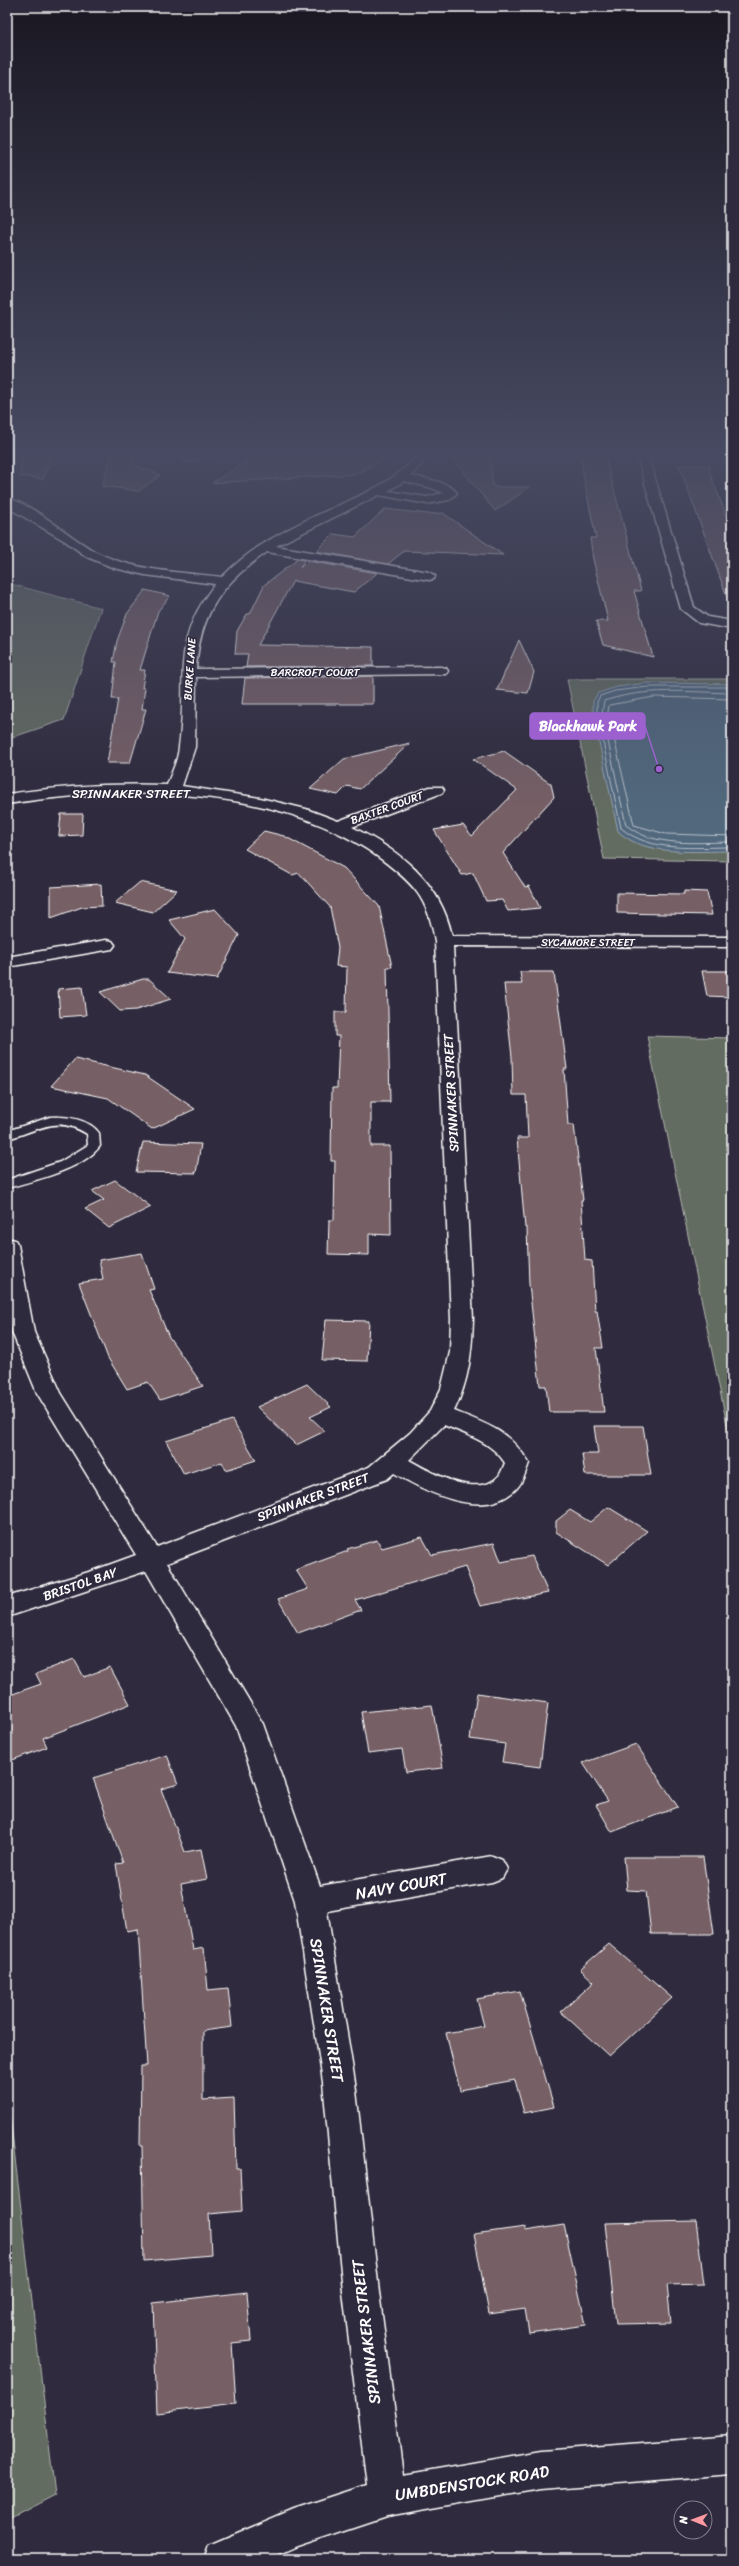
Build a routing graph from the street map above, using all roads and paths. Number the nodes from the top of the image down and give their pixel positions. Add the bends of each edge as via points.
1 (151, 572) edge
2 (236, 572) edge
3 (405, 572) edge
4 (677, 572) edge
5 (430, 576) dead end
6 (226, 581) junction
7 (732, 625) edge
8 (441, 671) dead end
9 (189, 673) junction
10 (173, 790) junction
11 (436, 790) dead end
12 (7, 799) edge
13 (339, 826) junction
14 (444, 941) junction
15 (732, 942) edge
16 (106, 945) dead end
17 (7, 962) edge
18 (7, 1135) edge
19 (7, 1184) edge
20 (7, 1245) edge
21 (440, 1415) junction
22 (392, 1461) junction
23 (152, 1558) junction
24 (7, 1608) edge
25 (492, 1870) dead end
26 (310, 1901) junction
27 (732, 2455) edge
28 (387, 2497) junction
29 (223, 2559) edge

1 - 6 street
2 - 6 street, BURKE LANE
3 - 5 street
4 - 7 street via 688,609 704,620
6 - 9 street, BURKE LANE via 209,600 191,636
8 - 9 street, BARCROFT COURT
9 - 10 street, BURKE LANE via 187,748
10 - 12 street, SPINNAKER STREET via 70,792
10 - 13 street, SPINNAKER STREET via 271,804
11 - 13 street, BAXTER COURT
13 - 14 street, SPINNAKER STREET via 370,843 419,881 439,920
14 - 15 street, SYCAMORE STREET
14 - 21 street, SPINNAKER STREET via 462,1319 461,1352 453,1389
16 - 17 street
18 - 19 lane via 53,1120 79,1122 93,1133 94,1146 70,1162
20 - 23 street, SPINNAKER STREET via 23,1332 49,1393
21 - 22 street, SPINNAKER STREET via 418,1439
21 - 22 street via 485,1433 512,1452 517,1463 510,1483 499,1490 484,1494 448,1489 423,1479
22 - 23 street, SPINNAKER STREET via 378,1473
23 - 24 street, BRISTOL BAY via 101,1578
23 - 26 street, SPINNAKER STREET via 249,1724
25 - 26 street, NAVY COURT
26 - 28 street, SPINNAKER STREET via 339,2082 360,2284
27 - 28 street, UMBDENSTOCK ROAD via 541,2470
28 - 29 street, UMBDENSTOCK ROAD via 294,2528

